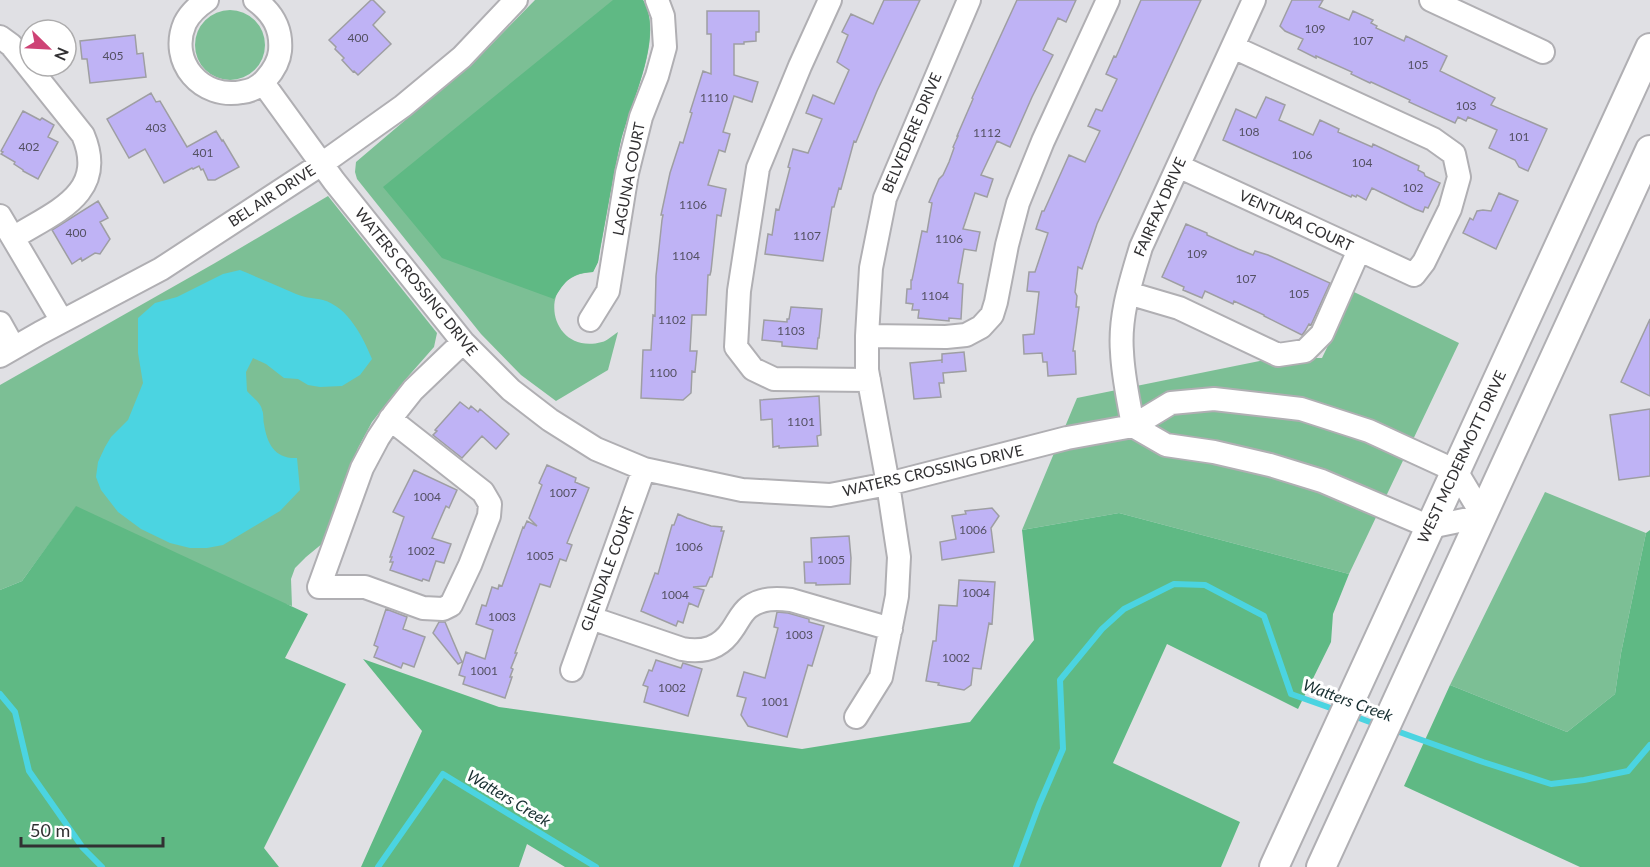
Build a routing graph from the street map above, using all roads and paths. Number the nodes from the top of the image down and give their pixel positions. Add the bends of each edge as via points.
1 (207, 0) edge
2 (255, 0) edge
3 (516, 0) edge
4 (657, 0) edge
5 (830, 0) edge
6 (969, 0) edge
7 (1108, 0) edge
8 (1254, 0) edge
9 (1431, 0) edge
10 (0, 37) edge
11 (1233, 47) junction
12 (1650, 48) edge
13 (1543, 52) dead end
14 (263, 83) junction
15 (1650, 150) edge
16 (322, 163) junction
17 (1178, 166) junction
18 (0, 216) edge
19 (13, 238) junction
20 (1359, 250) junction
21 (1128, 293) junction
22 (590, 320) dead end
23 (62, 321) junction
24 (0, 323) edge
25 (867, 336) junction
26 (463, 342) junction
27 (7, 352) edge
28 (869, 380) junction
29 (390, 419) junction
30 (1133, 426) junction
31 (644, 469) junction
32 (1456, 471) junction
33 (888, 484) junction
34 (1483, 516) junction
35 (1430, 527) junction
36 (591, 618) junction
37 (891, 629) junction
38 (572, 670) dead end
39 (856, 717) dead end
40 (1274, 867) edge
41 (1321, 867) edge

1 - 14 street via 195,9 181,39 182,56 189,71 200,84 215,92 232,94
2 - 14 street via 268,10 281,40 273,71
3 - 16 street, BEL AIR DRIVE via 462,57 403,106
4 - 22 street, LAGUNA COURT via 663,16 665,47 627,173 608,291
5 - 28 street via 758,168 739,291 736,347 753,369 774,379
6 - 25 street, BELVEDERE DRIVE via 885,198 871,268
7 - 25 street via 1018,203 992,315 966,335
8 - 11 street, FAIRFAX DRIVE
9 - 13 street
10 - 19 street via 11,45 83,135 91,164 80,192 69,203
11 - 17 street, FAIRFAX DRIVE
11 - 20 street, VENTURA COURT via 1433,139 1454,154 1459,177 1450,208 1414,275
12 - 32 main road, WEST MCDERMOTT DRIVE
14 - 16 street, WATERS CROSSING DRIVE
15 - 34 main road
16 - 23 street, BEL AIR DRIVE via 161,269
16 - 26 street, WATERS CROSSING DRIVE
17 - 20 street, VENTURA COURT
17 - 21 street, FAIRFAX DRIVE via 1141,247
18 - 19 street
19 - 23 street
20 - 21 street via 1322,334 1305,351 1278,355 1179,308
21 - 30 street, FAIRFAX DRIVE via 1122,352
23 - 27 street, BEL AIR DRIVE
24 - 27 street
25 - 28 street, BELVEDERE DRIVE
26 - 29 street via 413,390
26 - 31 street, WATERS CROSSING DRIVE via 511,390 550,420 596,449
28 - 33 street, BELVEDERE DRIVE
29 - 29 street via 362,468 319,587 365,587 423,608 443,609 452,605 471,566 490,504 483,492
30 - 32 street, WATERS CROSSING DRIVE via 1171,403 1214,399 1301,409 1370,431
30 - 33 street, WATERS CROSSING DRIVE via 1067,438
30 - 35 street via 1166,445 1214,452 1322,480
31 - 33 street, WATERS CROSSING DRIVE via 742,490 830,495
31 - 36 street, GLENDALE COURT
32 - 34 street
32 - 35 main road, WEST MCDERMOTT DRIVE
33 - 37 street, BELVEDERE DRIVE via 899,558
34 - 35 street
34 - 41 main road
35 - 40 main road, WEST MCDERMOTT DRIVE
36 - 37 street via 694,652 705,651 726,639 750,607 777,598
36 - 38 street, GLENDALE COURT
37 - 39 street, BELVEDERE DRIVE via 881,677

